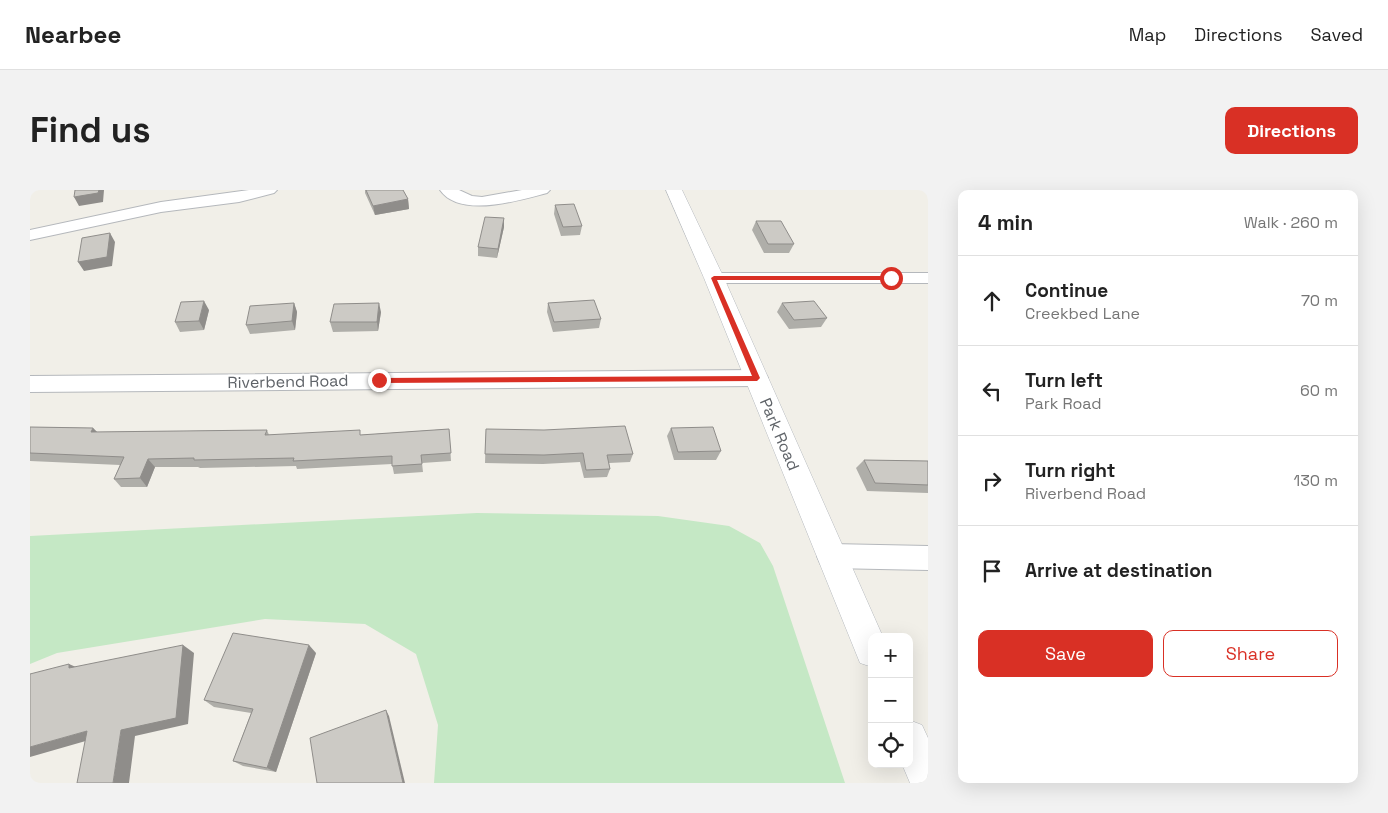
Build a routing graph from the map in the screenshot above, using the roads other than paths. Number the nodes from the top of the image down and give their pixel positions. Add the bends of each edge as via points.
1 (269, 190) edge
2 (448, 190) edge
3 (542, 190) edge
4 (674, 190) edge
5 (30, 235) edge
6 (714, 278) junction
7 (928, 278) edge
8 (757, 378) junction
9 (30, 384) edge
10 (831, 556) junction
11 (928, 558) edge
12 (868, 642) edge
13 (913, 747) edge
14 (928, 781) edge

1 - 5 street via 161,207
2 - 3 street via 463,198 490,202
4 - 6 main road, Park Road
6 - 7 street
6 - 8 main road, Park Road
8 - 9 street, Riverbend Road
8 - 10 main road, Park Road
10 - 11 street
10 - 12 main road, Park Road
13 - 14 main road

